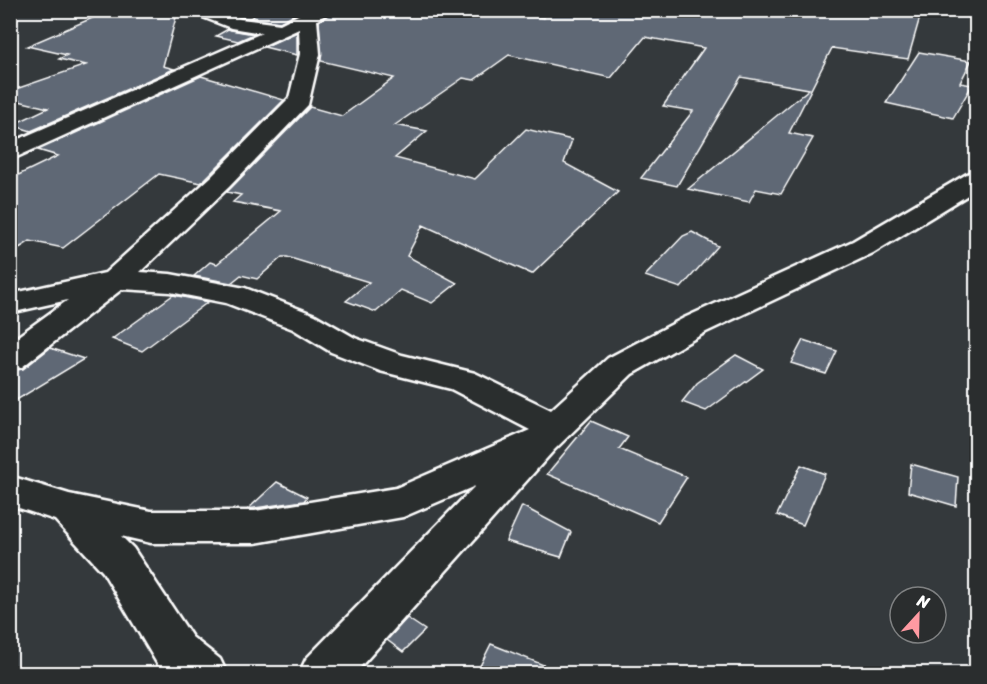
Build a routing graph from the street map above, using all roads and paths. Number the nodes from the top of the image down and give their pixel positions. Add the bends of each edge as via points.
1 (201, 10) edge
2 (316, 15) edge
3 (283, 30) junction
4 (10, 153) edge
5 (976, 179) edge
6 (115, 280) junction
7 (10, 304) edge
8 (10, 359) edge
9 (548, 434) junction
10 (10, 490) edge
11 (69, 509) junction
12 (203, 674) edge
13 (323, 674) edge

1 - 3 street via 238,24
2 - 3 street
2 - 6 street via 300,100
3 - 4 street
5 - 9 street via 863,247 695,325 620,366
6 - 7 street
6 - 8 street
6 - 9 street via 170,283 234,295 304,322 343,345 392,363 463,381
9 - 11 street via 403,502 255,527 151,527
9 - 13 street
10 - 11 street
11 - 12 street via 118,560 175,651

